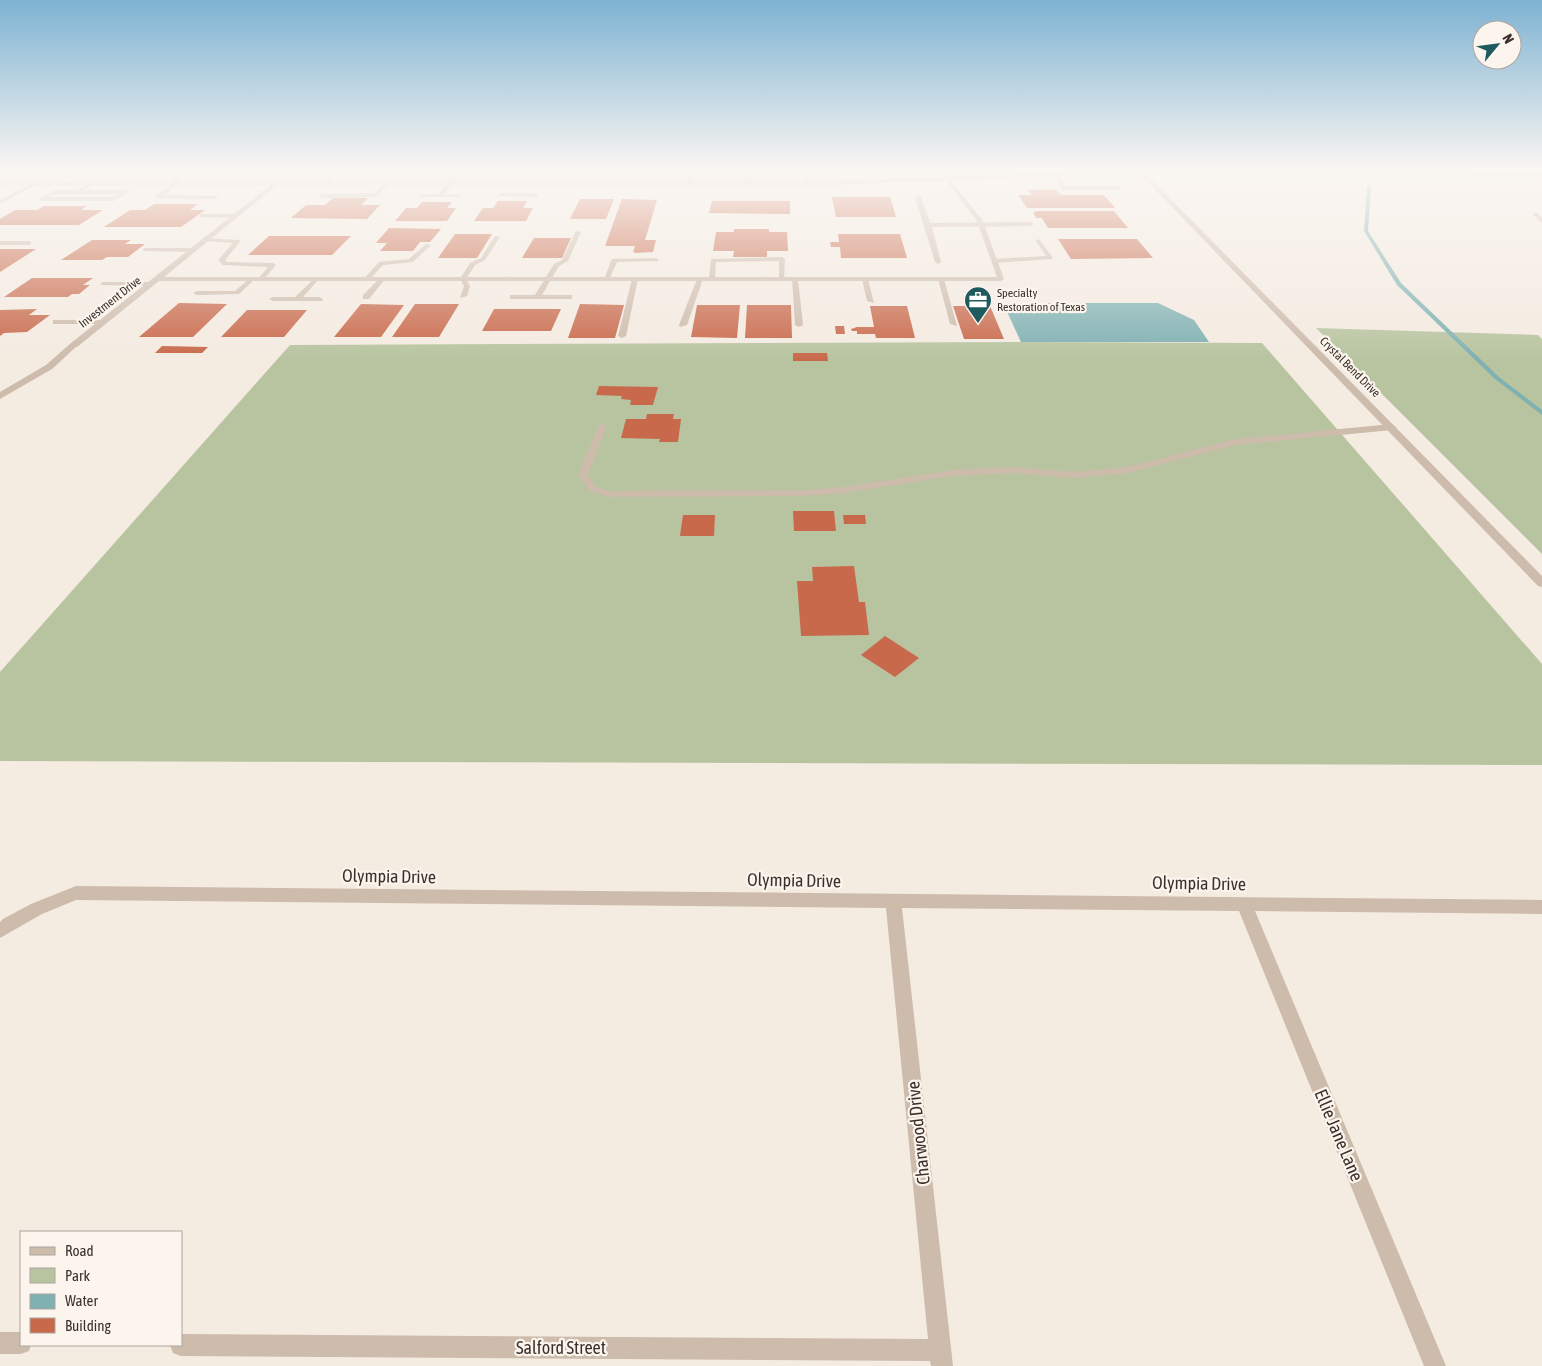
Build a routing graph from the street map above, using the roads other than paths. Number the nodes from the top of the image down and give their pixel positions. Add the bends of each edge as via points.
1 (578, 232) dead end
2 (214, 233) edge
3 (930, 233) edge
4 (984, 233) edge
5 (1201, 233) edge
6 (497, 237) dead end
7 (206, 239) junction
8 (1039, 241) dead end
9 (0, 243) edge
10 (29, 243) dead end
11 (428, 246) dead end
12 (145, 250) dead end
13 (193, 250) junction
14 (656, 260) dead end
15 (994, 261) junction
16 (938, 262) dead end
17 (316, 279) junction
18 (367, 279) junction
19 (382, 279) junction
20 (463, 279) junction
21 (547, 279) junction
22 (607, 279) junction
23 (635, 279) junction
24 (700, 279) junction
25 (712, 279) junction
26 (782, 279) junction
27 (795, 279) junction
28 (866, 279) junction
29 (941, 279) junction
30 (252, 280) junction
31 (261, 280) junction
32 (154, 282) junction
33 (103, 284) dead end
34 (197, 293) dead end
35 (463, 296) dead end
36 (513, 297) dead end
37 (537, 297) junction
38 (569, 297) dead end
39 (366, 298) dead end
40 (273, 299) dead end
41 (297, 299) junction
42 (319, 299) dead end
43 (871, 301) dead end
44 (56, 322) dead end
45 (102, 322) junction
46 (954, 324) dead end
47 (683, 325) dead end
48 (799, 325) dead end
49 (622, 336) dead end
50 (0, 396) edge
51 (602, 427) dead end
52 (1392, 427) junction
53 (1542, 583) edge
54 (893, 901) junction
55 (1244, 904) junction
56 (1542, 907) edge
57 (0, 931) edge
58 (0, 1343) edge
59 (20, 1344) edge
60 (182, 1345) edge
61 (941, 1358) edge
62 (1435, 1366) edge

1 - 21 street via 565,261 556,266
2 - 7 street, Investment Drive
3 - 16 street
4 - 15 street
5 - 52 street, Crystal Bend Drive
6 - 20 street via 483,259 472,264
7 - 13 street, Investment Drive
7 - 31 street via 238,241 221,260 225,264 273,266
8 - 15 street via 1050,258
9 - 10 street
11 - 18 street via 411,261 381,263
12 - 13 street
13 - 32 street, Investment Drive
14 - 22 street via 614,260
15 - 29 street via 1001,280
17 - 18 street
17 - 31 street
17 - 41 street
18 - 19 street
19 - 20 street
19 - 39 street
20 - 21 street
20 - 35 street via 467,286
21 - 22 street
21 - 37 street
22 - 23 street
23 - 24 street
23 - 49 street
24 - 25 street
24 - 47 street
25 - 26 street
25 - 26 street via 713,260 782,259
26 - 27 street
27 - 28 street
27 - 48 street
28 - 29 street
28 - 43 street
29 - 46 street
30 - 31 street
30 - 32 street
30 - 34 street via 237,293
32 - 33 street
32 - 45 street, Investment Drive
36 - 37 street
37 - 38 street
40 - 41 street
41 - 42 street
44 - 45 street
45 - 50 street, Investment Drive via 48,367
51 - 52 street via 583,475 587,486 596,492 609,494 803,493 952,473 1012,470 1075,475 1128,470 1235,442
52 - 53 street, Crystal Bend Drive
54 - 55 street, Olympia Drive
54 - 57 street, Olympia Drive via 76,893 48,902
54 - 61 street, Charwood Drive
55 - 56 street, Olympia Drive
55 - 62 street, Ellie Jane Lane
58 - 59 street
60 - 61 street, Salford Street

